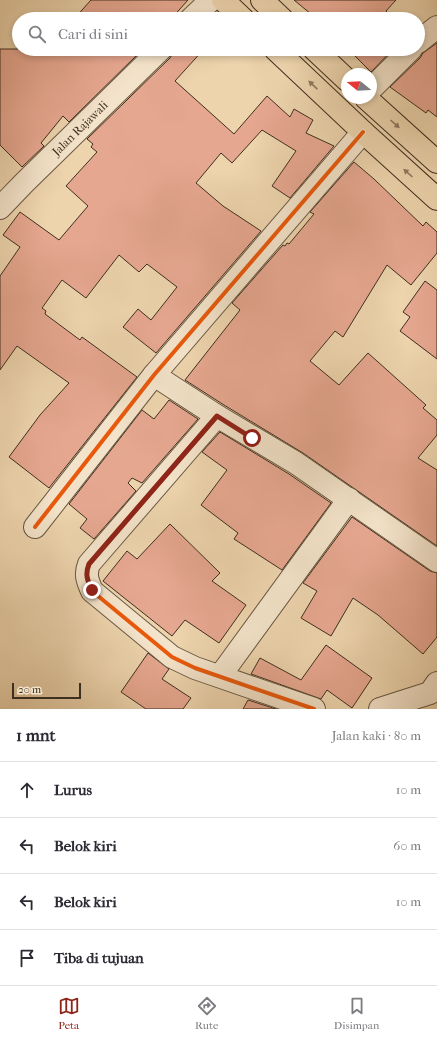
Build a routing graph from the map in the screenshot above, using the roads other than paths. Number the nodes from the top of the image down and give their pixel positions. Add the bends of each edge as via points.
1 (211, 0) edge
2 (223, 0) edge
3 (262, 0) edge
4 (198, 12) edge
5 (236, 12) edge
6 (275, 12) edge
7 (437, 27) edge
8 (425, 36) edge
9 (153, 56) edge
10 (282, 56) edge
11 (321, 56) edge
12 (404, 56) edge
13 (341, 74) edge
14 (377, 83) edge
15 (373, 104) edge
16 (363, 132) junction
17 (437, 162) edge
18 (437, 199) edge
19 (0, 208) edge
20 (154, 375) junction
21 (217, 416) junction
22 (349, 499) junction
23 (35, 527) dead end
24 (437, 561) edge
25 (220, 676) junction
26 (435, 690) edge
27 (314, 709) edge
28 (380, 709) edge

1 - 4 street
2 - 5 highway
3 - 6 highway
7 - 8 street
9 - 19 street, Jalan Rajawali
16 -> 10 highway
11 - 13 highway
12 - 14 street
15 -> 17 highway
18 -> 16 highway
16 - 20 street
20 - 21 street
20 - 23 street
21 - 22 street via 296,463
21 - 25 street via 89,564 86,578 92,590 172,657 194,668
22 - 24 street
22 - 25 street
25 - 27 street
26 - 28 street

